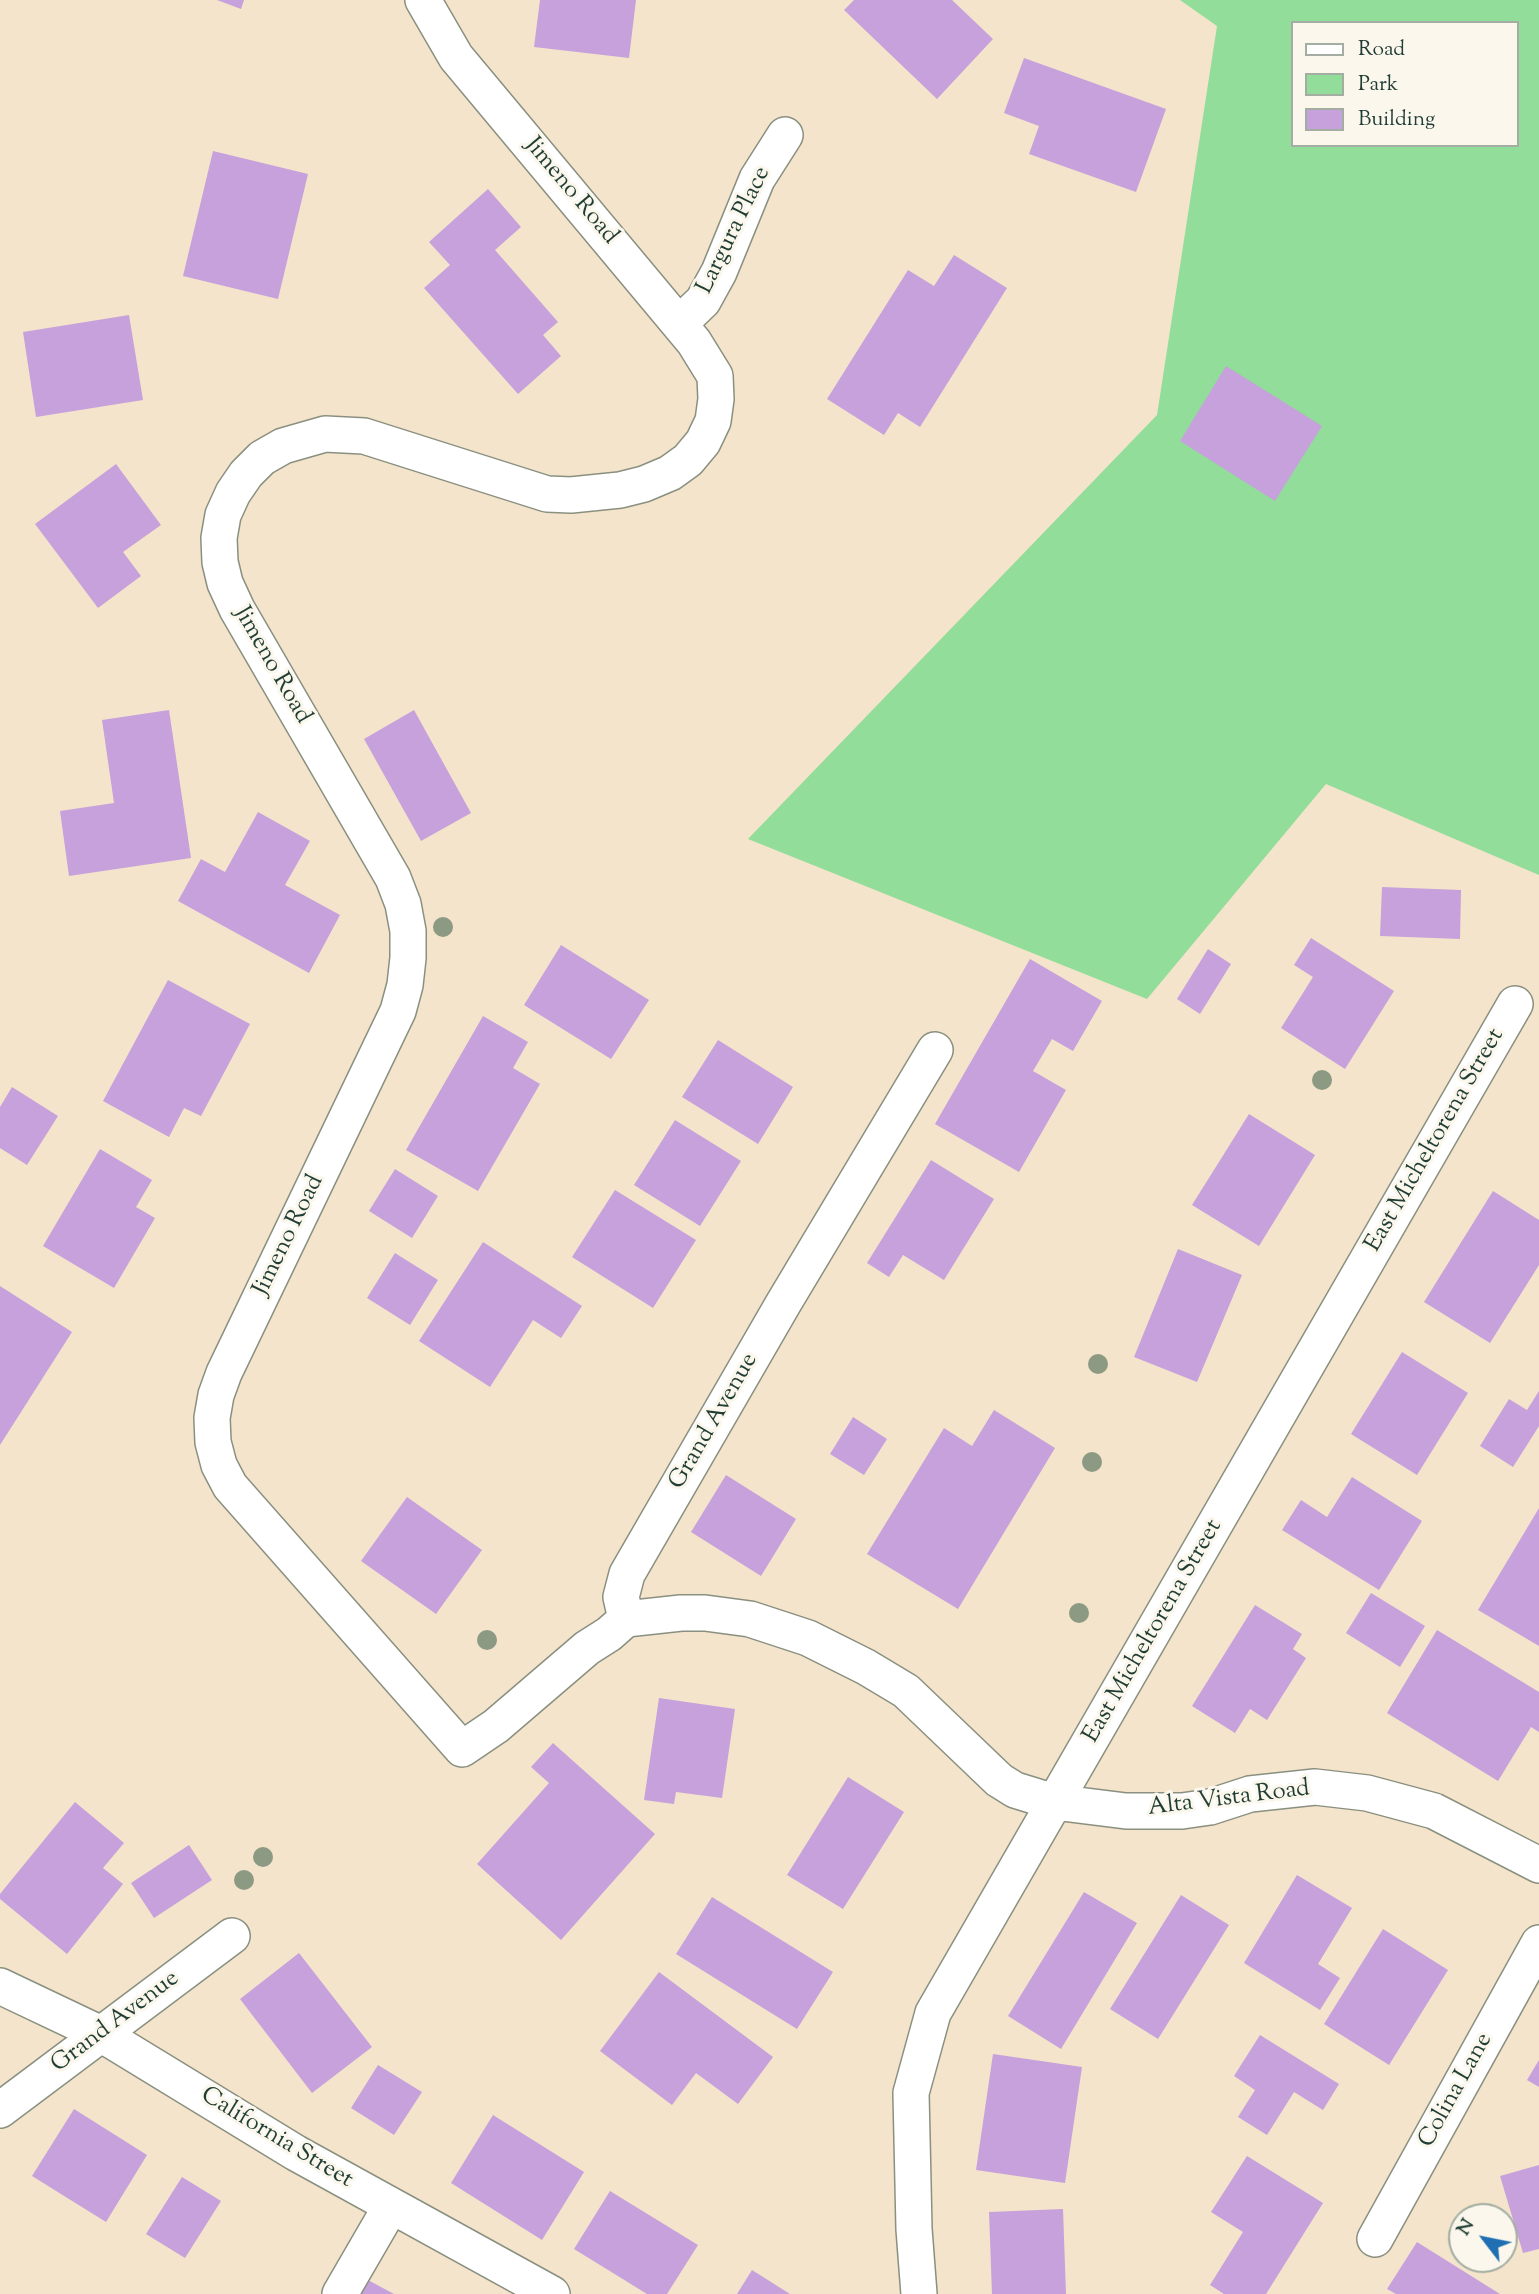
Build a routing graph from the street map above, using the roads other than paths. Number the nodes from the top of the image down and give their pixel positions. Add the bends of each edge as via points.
1 (423, 0) edge
2 (785, 135) dead end
3 (680, 323) junction
4 (1515, 1004) dead end
5 (935, 1050) dead end
6 (626, 1619) junction
7 (1055, 1802) junction
8 (1539, 1866) edge
9 (232, 1936) dead end
10 (1539, 1942) edge
11 (0, 1986) edge
12 (102, 2034) junction
13 (0, 2109) edge
14 (391, 2206) junction
15 (1375, 2239) dead end
16 (340, 2294) edge
17 (552, 2294) edge
18 (919, 2294) edge

1 - 3 street, Jimeno Road via 456,57
2 - 3 street, Largura Place via 757,179 703,301
3 - 6 street, Jimeno Road via 715,376 716,399 703,442 670,473 620,490 547,494 364,436 325,434 283,446 262,458 233,493 219,538 225,583 237,609 393,878 405,917 408,958 398,1010 220,1384 212,1418 219,1465 230,1486 462,1749
4 - 7 street, East Micheltorena Street
5 - 6 street, Grand Avenue via 627,1574 621,1597
6 - 7 street, Alta Vista Road via 705,1613 750,1619 808,1638 906,1690 999,1780
7 - 8 street, Alta Vista Road via 1126,1811 1182,1811 1250,1794 1315,1787 1367,1793 1434,1811
7 - 18 street, East Micheltorena Street via 933,2013 911,2093
9 - 12 street, Grand Avenue
10 - 15 street, Colina Lane
11 - 12 street, California Street
12 - 13 street, Grand Avenue
12 - 14 street, California Street
14 - 16 street
14 - 17 street, California Street

